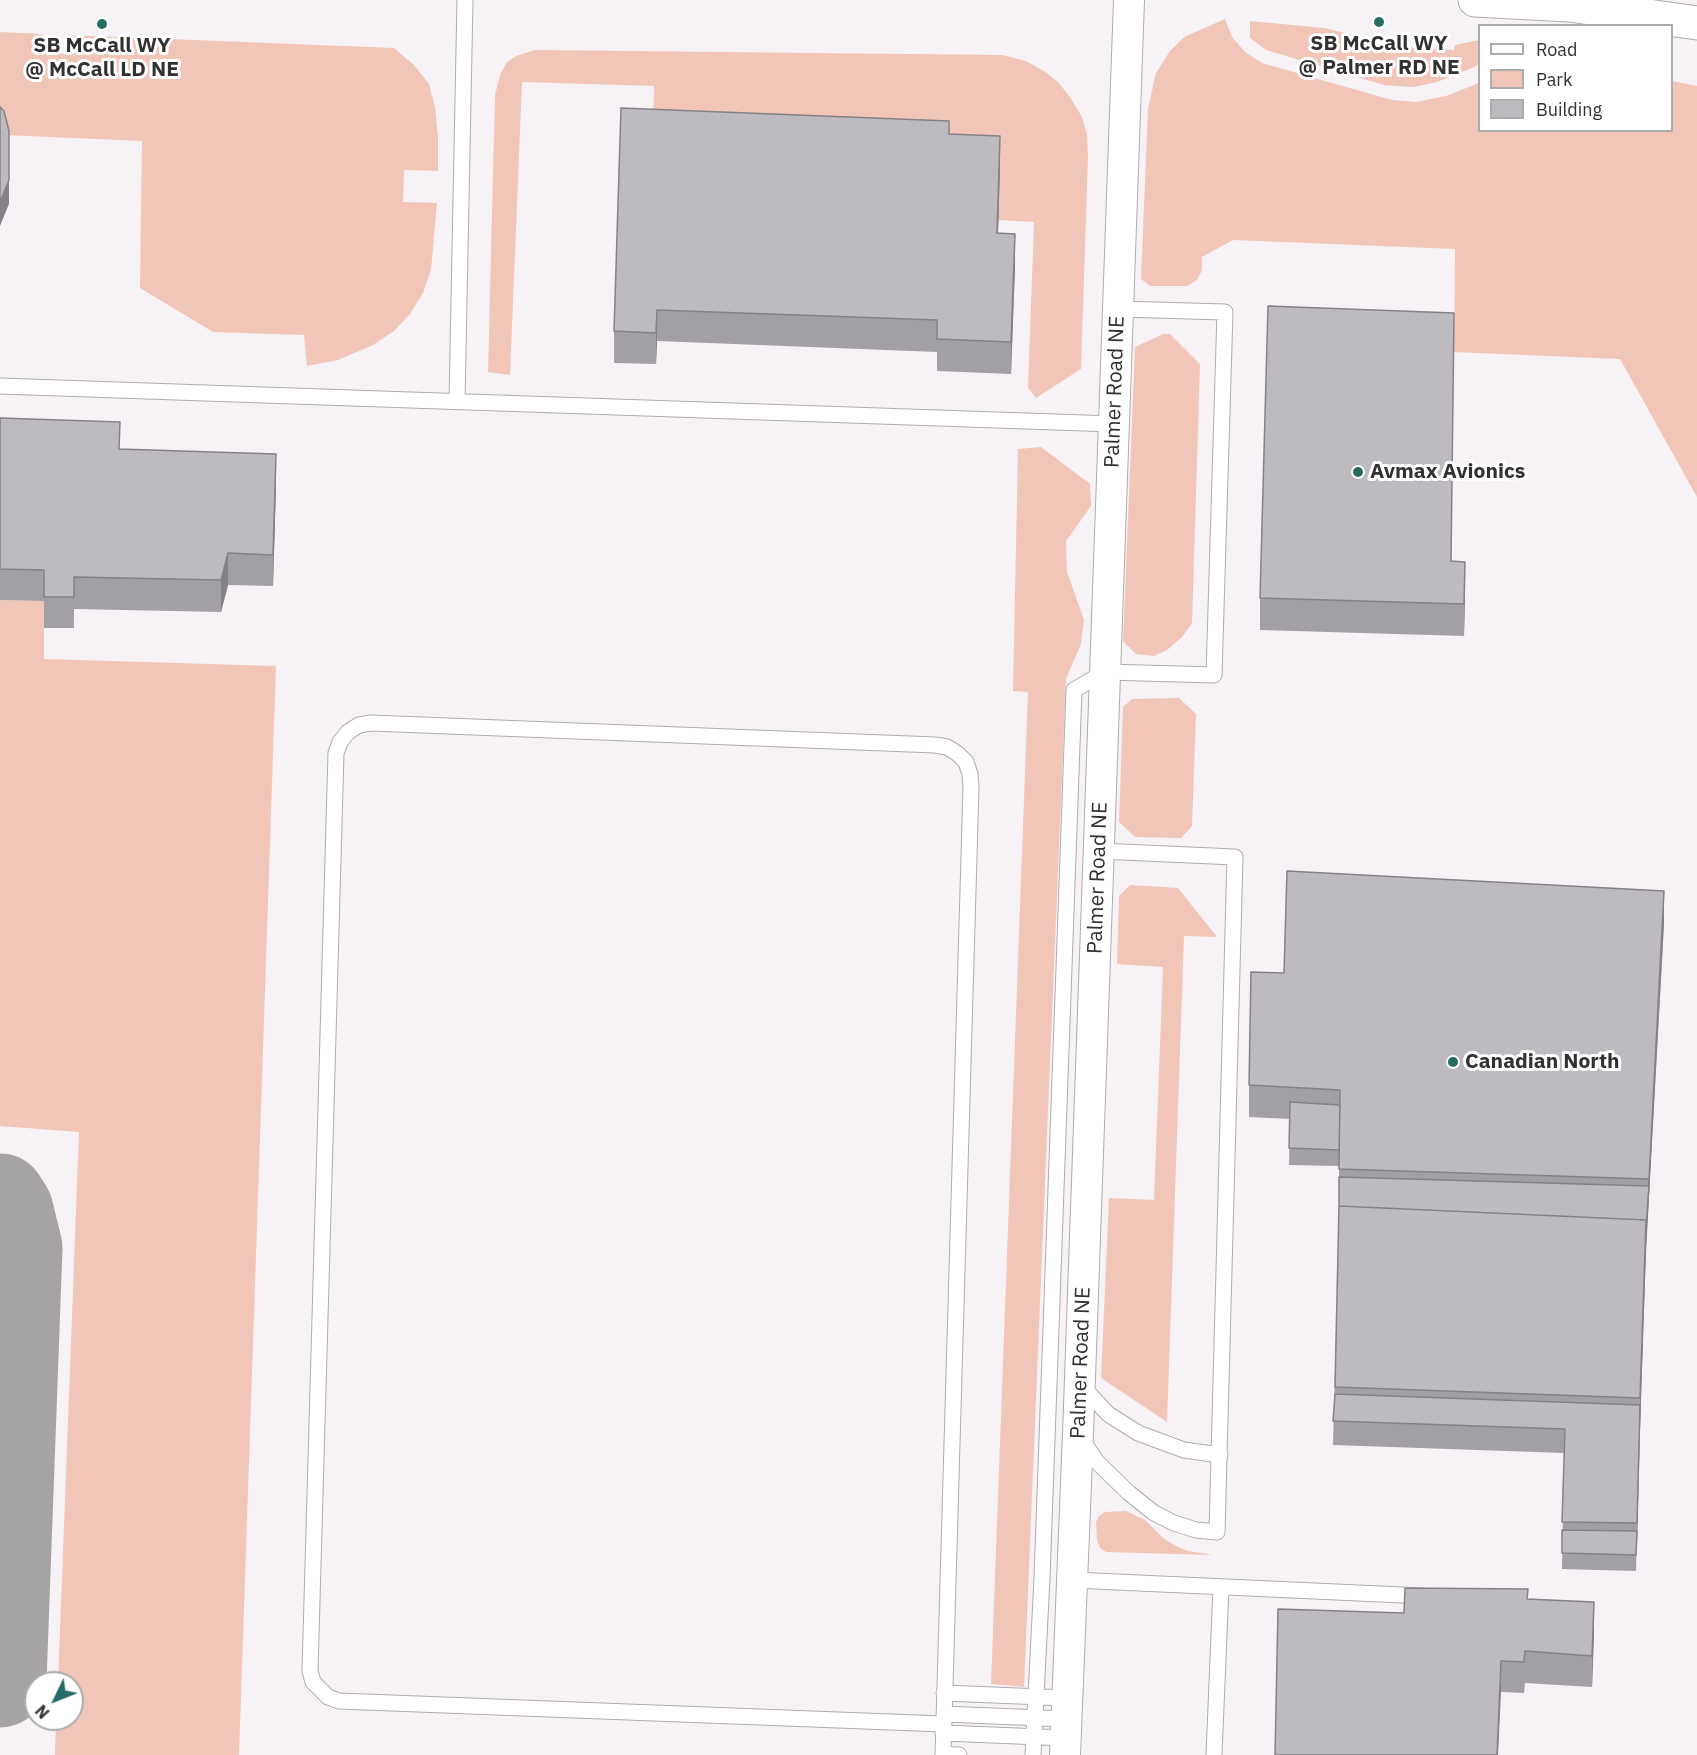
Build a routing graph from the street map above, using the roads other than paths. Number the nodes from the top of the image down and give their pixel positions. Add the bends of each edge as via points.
1 (465, 0) edge
2 (1128, 0) edge
3 (1475, 0) edge
4 (1697, 23) edge
5 (1118, 309) junction
6 (0, 386) edge
7 (457, 401) junction
8 (1114, 424) junction
9 (1105, 672) junction
10 (1098, 851) junction
11 (1075, 1093) junction
12 (1080, 1383) junction
13 (1078, 1434) junction
14 (1220, 1455) junction
15 (1073, 1580) junction
16 (1221, 1587) junction
17 (1434, 1597) edge
18 (944, 1693) junction
19 (1035, 1697) junction
20 (1034, 1717) junction
21 (943, 1724) junction
22 (1066, 1728) edge
23 (1034, 1737) junction
24 (943, 1755) edge
25 (959, 1755) edge
26 (1033, 1755) edge
27 (1214, 1755) edge

1 - 7 lane
2 - 5 street, Palmer Road NE
3 - 4 street via 1569,5
5 - 8 street, Palmer Road NE
5 - 9 lane via 1225,312 1214,675
6 - 7 lane
7 - 8 lane
8 - 9 street, Palmer Road NE
9 - 10 street, Palmer Road NE
9 - 11 lane via 1074,690
10 - 11 street, Palmer Road NE
10 - 14 lane via 1235,857
11 - 12 street, Palmer Road NE
11 - 19 lane via 1047,1406
12 - 13 street, Palmer Road NE
12 - 14 lane via 1108,1414 1138,1433 1184,1450
13 - 14 lane via 1097,1462 1129,1493 1154,1513 1196,1530 1217,1532
13 - 15 street, Palmer Road NE
15 - 16 lane
15 - 22 street, Palmer Road NE
16 - 17 lane
16 - 27 lane
18 - 19 lane
18 - 21 lane
18 - 21 lane via 970,787 966,762 947,747 935,745 358,725 340,742 336,753 310,1671 313,1682 328,1697 339,1701
19 - 20 lane
19 - 22 lane
20 - 21 lane
20 - 22 lane
20 - 23 lane
21 - 23 lane
21 - 24 lane
22 - 23 lane
23 - 26 lane
24 - 25 lane

